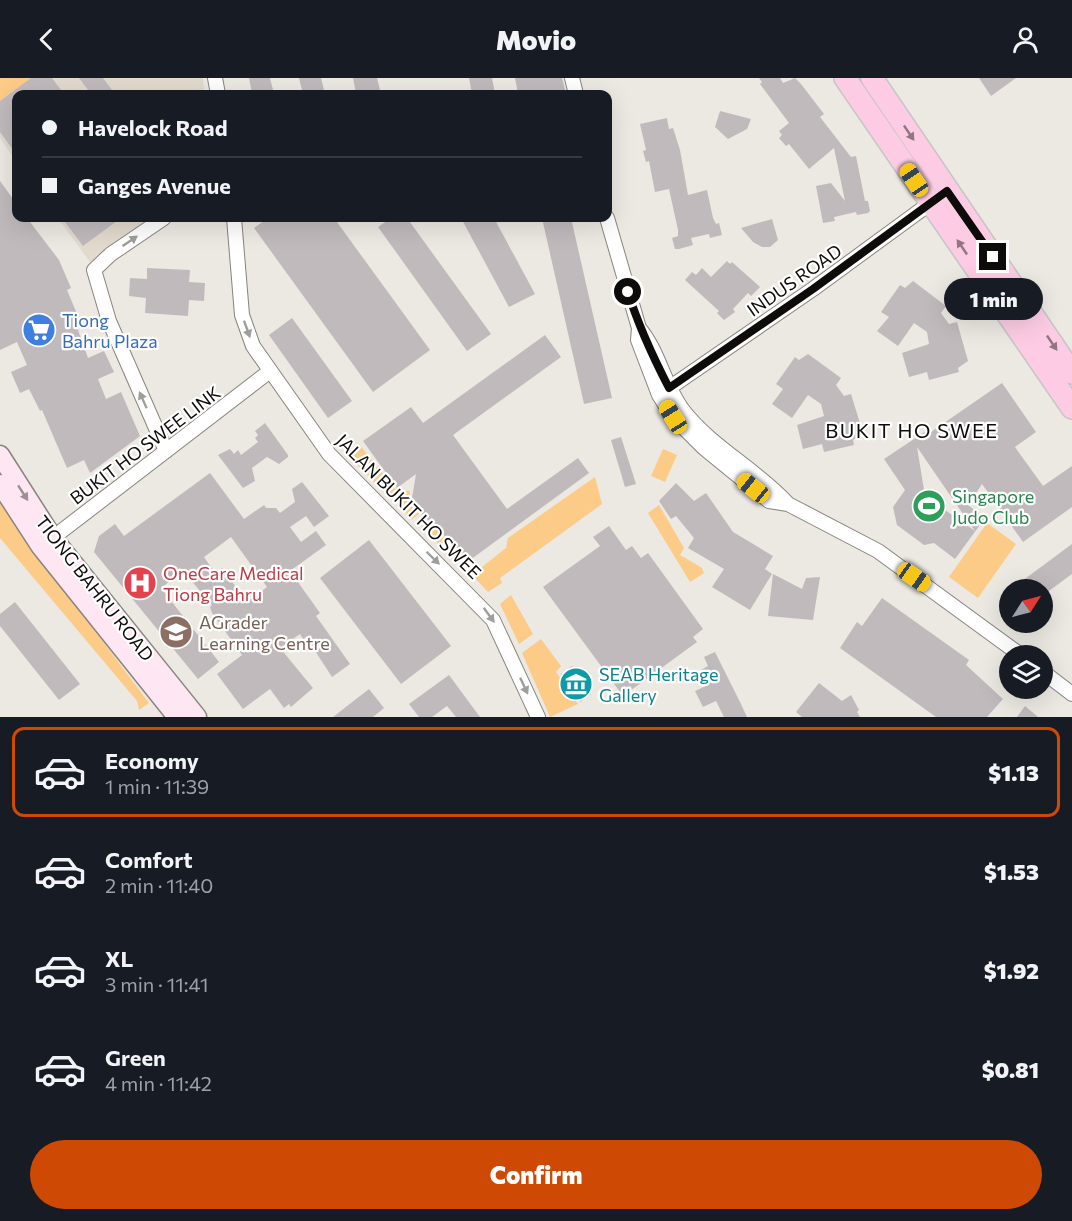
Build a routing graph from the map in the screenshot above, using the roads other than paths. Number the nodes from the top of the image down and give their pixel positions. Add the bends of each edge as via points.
1 (845, 78) edge
2 (872, 78) edge
3 (939, 197) junction
4 (158, 222) edge
5 (234, 222) edge
6 (608, 222) edge
7 (270, 371) junction
8 (1072, 373) edge
9 (664, 392) junction
10 (1072, 408) edge
11 (166, 451) junction
12 (0, 455) edge
13 (0, 484) edge
14 (47, 542) junction
15 (1007, 645) edge
16 (1053, 679) edge
17 (1072, 694) edge
18 (181, 713) edge
19 (538, 717) edge

1 - 3 main road
2 -> 3 main road
3 -> 8 main road
3 - 9 street, INDUS ROAD
10 -> 3 main road
11 -> 4 street via 109,321 94,270
5 -> 7 street, JALAN BUKIT HO SWEE via 242,315 253,346
6 - 9 street via 639,328 647,338
7 - 11 street, BUKIT HO SWEE LINK
7 -> 19 street, JALAN BUKIT HO SWEE via 329,454 493,620
9 - 15 street via 712,441 774,488 788,504 878,551
11 - 14 street, BUKIT HO SWEE LINK
12 -> 14 main road, TIONG BAHRU ROAD
13 - 14 main road, TIONG BAHRU ROAD
14 - 18 main road, TIONG BAHRU ROAD
16 - 17 street

